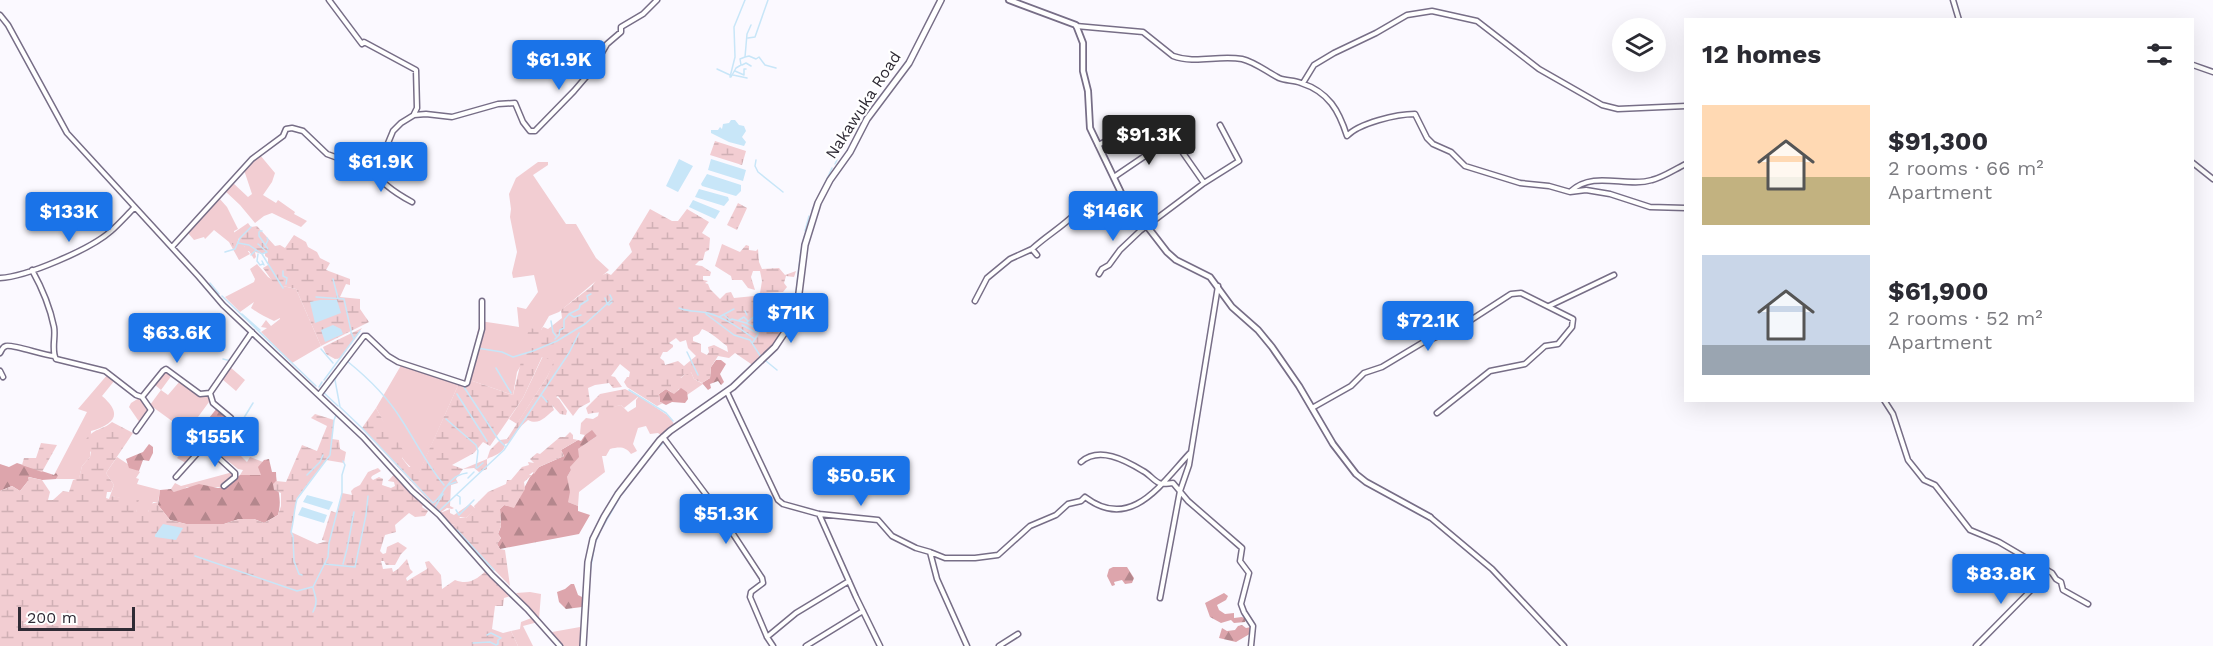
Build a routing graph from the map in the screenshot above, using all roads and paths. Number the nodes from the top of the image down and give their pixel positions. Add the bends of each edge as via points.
1 (329, 0) edge
2 (657, 0) edge
3 (941, 0) edge
4 (1009, 0) edge
5 (1953, 0) edge
6 (0, 15) edge
7 (1958, 18) edge
8 (1076, 26) junction
9 (2194, 65) edge
10 (2213, 72) edge
11 (1303, 83) junction
12 (1684, 106) edge
13 (417, 108) junction
14 (426, 114) junction
15 (414, 115) junction
16 (1220, 125) dead end
17 (1114, 137) dead end
18 (1098, 145) junction
19 (2194, 164) edge
20 (1684, 165) edge
21 (371, 166) junction
22 (1114, 177) junction
23 (2213, 179) edge
24 (1204, 183) junction
25 (1570, 192) junction
26 (1125, 201) junction
27 (412, 202) dead end
28 (134, 208) junction
29 (1684, 208) edge
30 (1146, 226) junction
31 (172, 247) junction
32 (1032, 249) junction
33 (1037, 255) dead end
34 (32, 270) junction
35 (1099, 274) dead end
36 (1614, 275) dead end
37 (0, 278) edge
38 (1218, 285) junction
39 (482, 301) dead end
40 (975, 301) dead end
41 (1548, 306) junction
42 (252, 332) junction
43 (0, 353) edge
44 (54, 356) junction
45 (0, 371) edge
46 (3, 377) dead end
47 (727, 392) junction
48 (210, 393) junction
49 (318, 395) junction
50 (142, 396) junction
51 (1885, 402) edge
52 (1312, 408) junction
53 (1437, 413) dead end
54 (136, 431) dead end
55 (663, 437) junction
56 (210, 450) junction
57 (1191, 453) junction
58 (1081, 462) dead end
59 (176, 477) dead end
60 (1161, 484) junction
61 (224, 486) dead end
62 (1180, 491) junction
63 (819, 514) junction
64 (1430, 517) joint
65 (930, 552) junction
66 (2038, 566) junction
67 (849, 581) junction
68 (1160, 598) dead end
69 (2088, 604) dead end
70 (863, 611) junction
71 (1018, 634) dead end
72 (767, 637) junction
73 (560, 646) edge
74 (583, 646) edge
75 (773, 646) edge
76 (806, 646) edge
77 (880, 646) edge
78 (967, 646) edge
79 (999, 646) edge
80 (1251, 646) edge
81 (1564, 646) edge
82 (1976, 646) edge

1 - 13 street via 362,44 416,70
2 - 14 street via 644,14 621,27 592,70 536,131 526,126 515,103 452,117
3 - 47 main road, Nakawuka Road via 909,63 867,119 818,203 805,246 798,301 787,329 768,356
4 - 8 street
5 - 7 street
6 - 28 street via 67,133
8 - 11 street via 1143,32 1178,58 1244,60 1281,79
8 - 18 street via 1083,43 1090,128
9 - 10 street
11 - 12 street via 1314,65 1334,53 1407,15 1432,11 1477,21 1539,69 1602,105 1618,109
11 - 25 street via 1334,105 1347,136 1368,123 1415,114 1427,138 1465,166 1515,182
13 - 14 street
13 - 15 street
14 - 15 street
15 - 21 street via 393,131 381,160
16 - 24 street via 1239,161
17 - 18 street
18 - 22 street
19 - 23 street
20 - 25 street via 1653,180 1592,181 1579,184
21 - 27 street via 377,176
21 - 31 street via 327,154 303,131 286,129 283,136 252,159
22 - 24 street via 1174,140
22 - 26 street
24 - 30 street
25 - 29 street via 1586,190 1650,207
26 - 30 street
26 - 32 street via 1127,206 1097,225 1075,214
28 - 31 street
28 - 34 street via 110,233
30 - 35 street
30 - 38 street via 1167,252
31 - 42 street
32 - 33 street
32 - 40 street via 1010,259 987,278
34 - 37 street
34 - 44 street via 51,315
36 - 41 street
38 - 52 street via 1232,307 1272,347
38 - 57 street
39 - 49 street via 482,329 467,383 398,362 364,336
41 - 52 street via 1521,293 1511,294 1460,327 1364,373 1351,386
41 - 53 street via 1573,319 1572,327 1558,344 1545,346 1525,364 1490,371
42 - 48 street
42 - 49 street
43 - 44 street via 11,346
44 - 50 street via 60,362 105,371 135,395
45 - 46 street
47 - 55 main road, Nakawuka Road
47 - 63 street via 778,500
48 - 50 street via 200,394 166,369
48 - 56 street via 213,403 231,418
49 - 73 street via 439,515
50 - 54 street via 151,410
51 - 66 street via 1908,460 1924,480 1935,485 1970,530
52 - 64 street via 1356,474
55 - 72 street via 762,578 763,583 750,597
55 - 74 main road, Nakawuka Road via 618,494 593,539 586,579
56 - 59 street via 203,447
56 - 61 street via 235,473
57 - 60 street
57 - 62 street
58 - 60 street via 1092,455 1120,459
60 - 62 street via 1173,483
60 - 65 street via 1144,501 1122,510 1100,507 1084,497 1030,526 998,555 940,558
62 - 68 street
62 - 80 street via 1242,548 1240,561 1249,573 1241,604 1253,626
63 - 65 street via 878,520 892,536
63 - 67 street
64 - 81 street via 1492,569
65 - 78 street via 937,579
66 - 69 street via 2052,573 2063,590
66 - 82 street via 2042,579
67 - 70 street
67 - 72 street via 796,613
70 - 76 street
70 - 77 street
71 - 79 street
72 - 75 street

